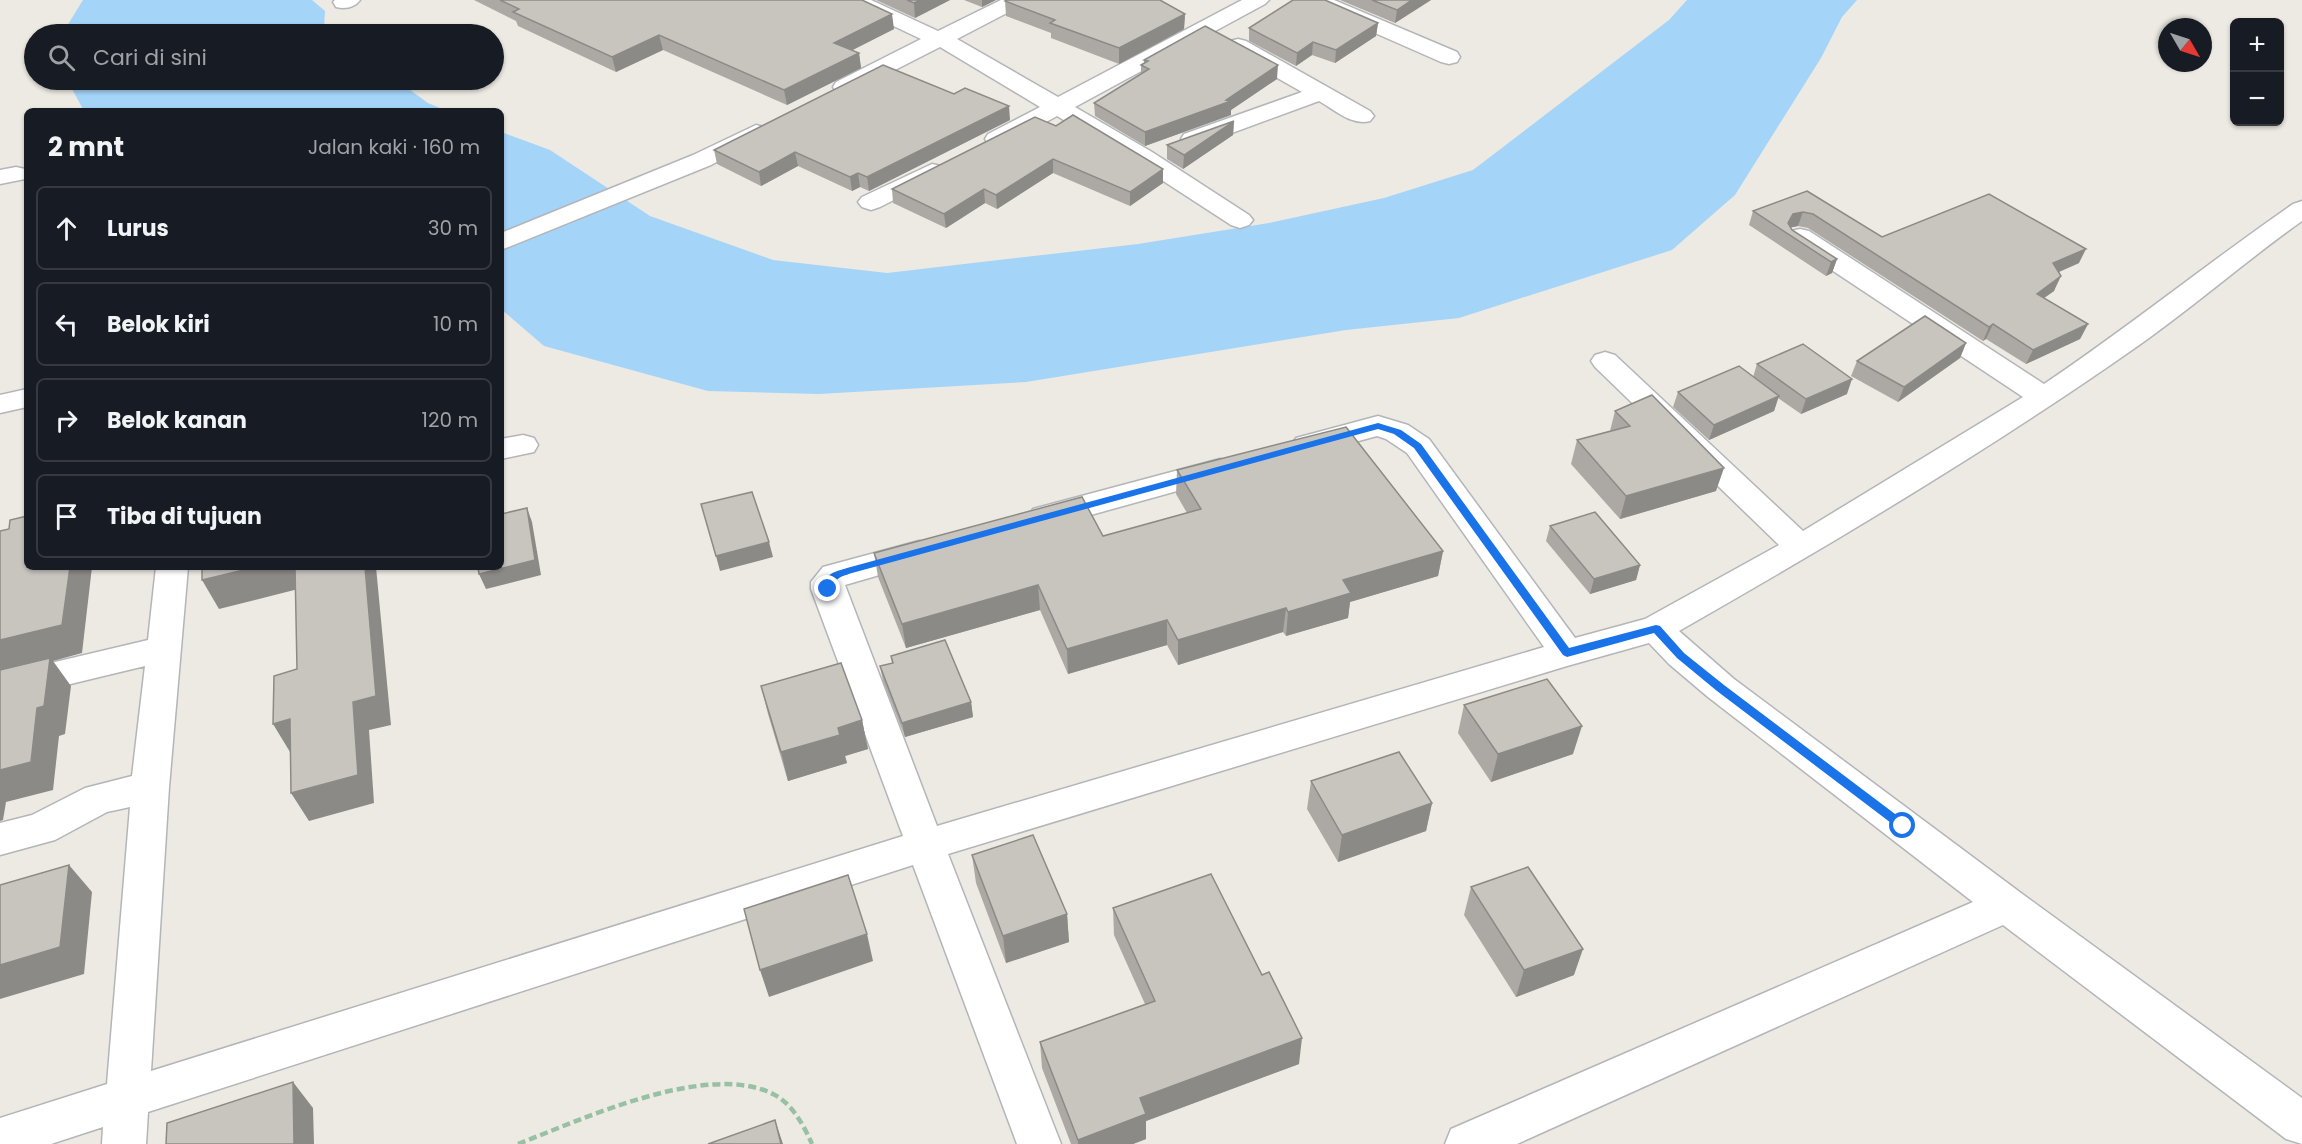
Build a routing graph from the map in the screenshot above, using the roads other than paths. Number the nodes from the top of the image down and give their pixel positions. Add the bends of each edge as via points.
1 (854, 0) edge
2 (1017, 0) edge
3 (1258, 0) edge
4 (1316, 0) edge
5 (1197, 23) junction
6 (939, 38) junction
7 (1449, 57) dead end
8 (1323, 92) junction
9 (829, 94) edge
10 (1058, 108) junction
11 (1362, 116) dead end
12 (776, 122) edge
13 (1143, 157) junction
14 (871, 202) dead end
15 (2302, 209) edge
16 (1240, 220) dead end
17 (1798, 236) edge
18 (504, 241) edge
19 (1605, 361) dead end
20 (2044, 397) junction
21 (24, 399) edge
22 (0, 404) edge
23 (1011, 526) edge
24 (942, 545) edge
25 (1801, 547) junction
26 (172, 570) edge
27 (1656, 629) junction
28 (163, 650) junction
29 (1567, 653) junction
30 (0, 688) edge
31 (150, 787) junction
32 (0, 839) edge
33 (926, 845) junction
34 (2007, 905) junction
35 (129, 1097) junction
36 (2302, 1124) edge
37 (0, 1139) edge
38 (124, 1144) edge
39 (1039, 1144) edge
40 (1467, 1144) edge

1 - 6 street
2 - 6 street
3 - 5 street
4 - 7 street
5 - 8 street
5 - 10 street
6 - 9 street
6 - 10 street
8 - 11 street
8 - 13 street
10 - 13 street
10 - 14 street
12 - 18 street via 702,160
13 - 16 street
15 - 20 street via 2125,342
17 - 20 street
19 - 25 street
20 - 25 street
21 - 22 street
23 - 29 street via 1378,426 1397,432 1418,446
24 - 33 street via 835,575 828,582
25 - 27 street
26 - 28 street
27 - 29 street
27 - 34 street via 1721,688
28 - 30 street
28 - 31 street
29 - 33 street
31 - 32 street via 98,799 41,829
31 - 35 street
33 - 35 street
33 - 39 street
34 - 36 street
34 - 40 street
35 - 37 street
35 - 38 street

